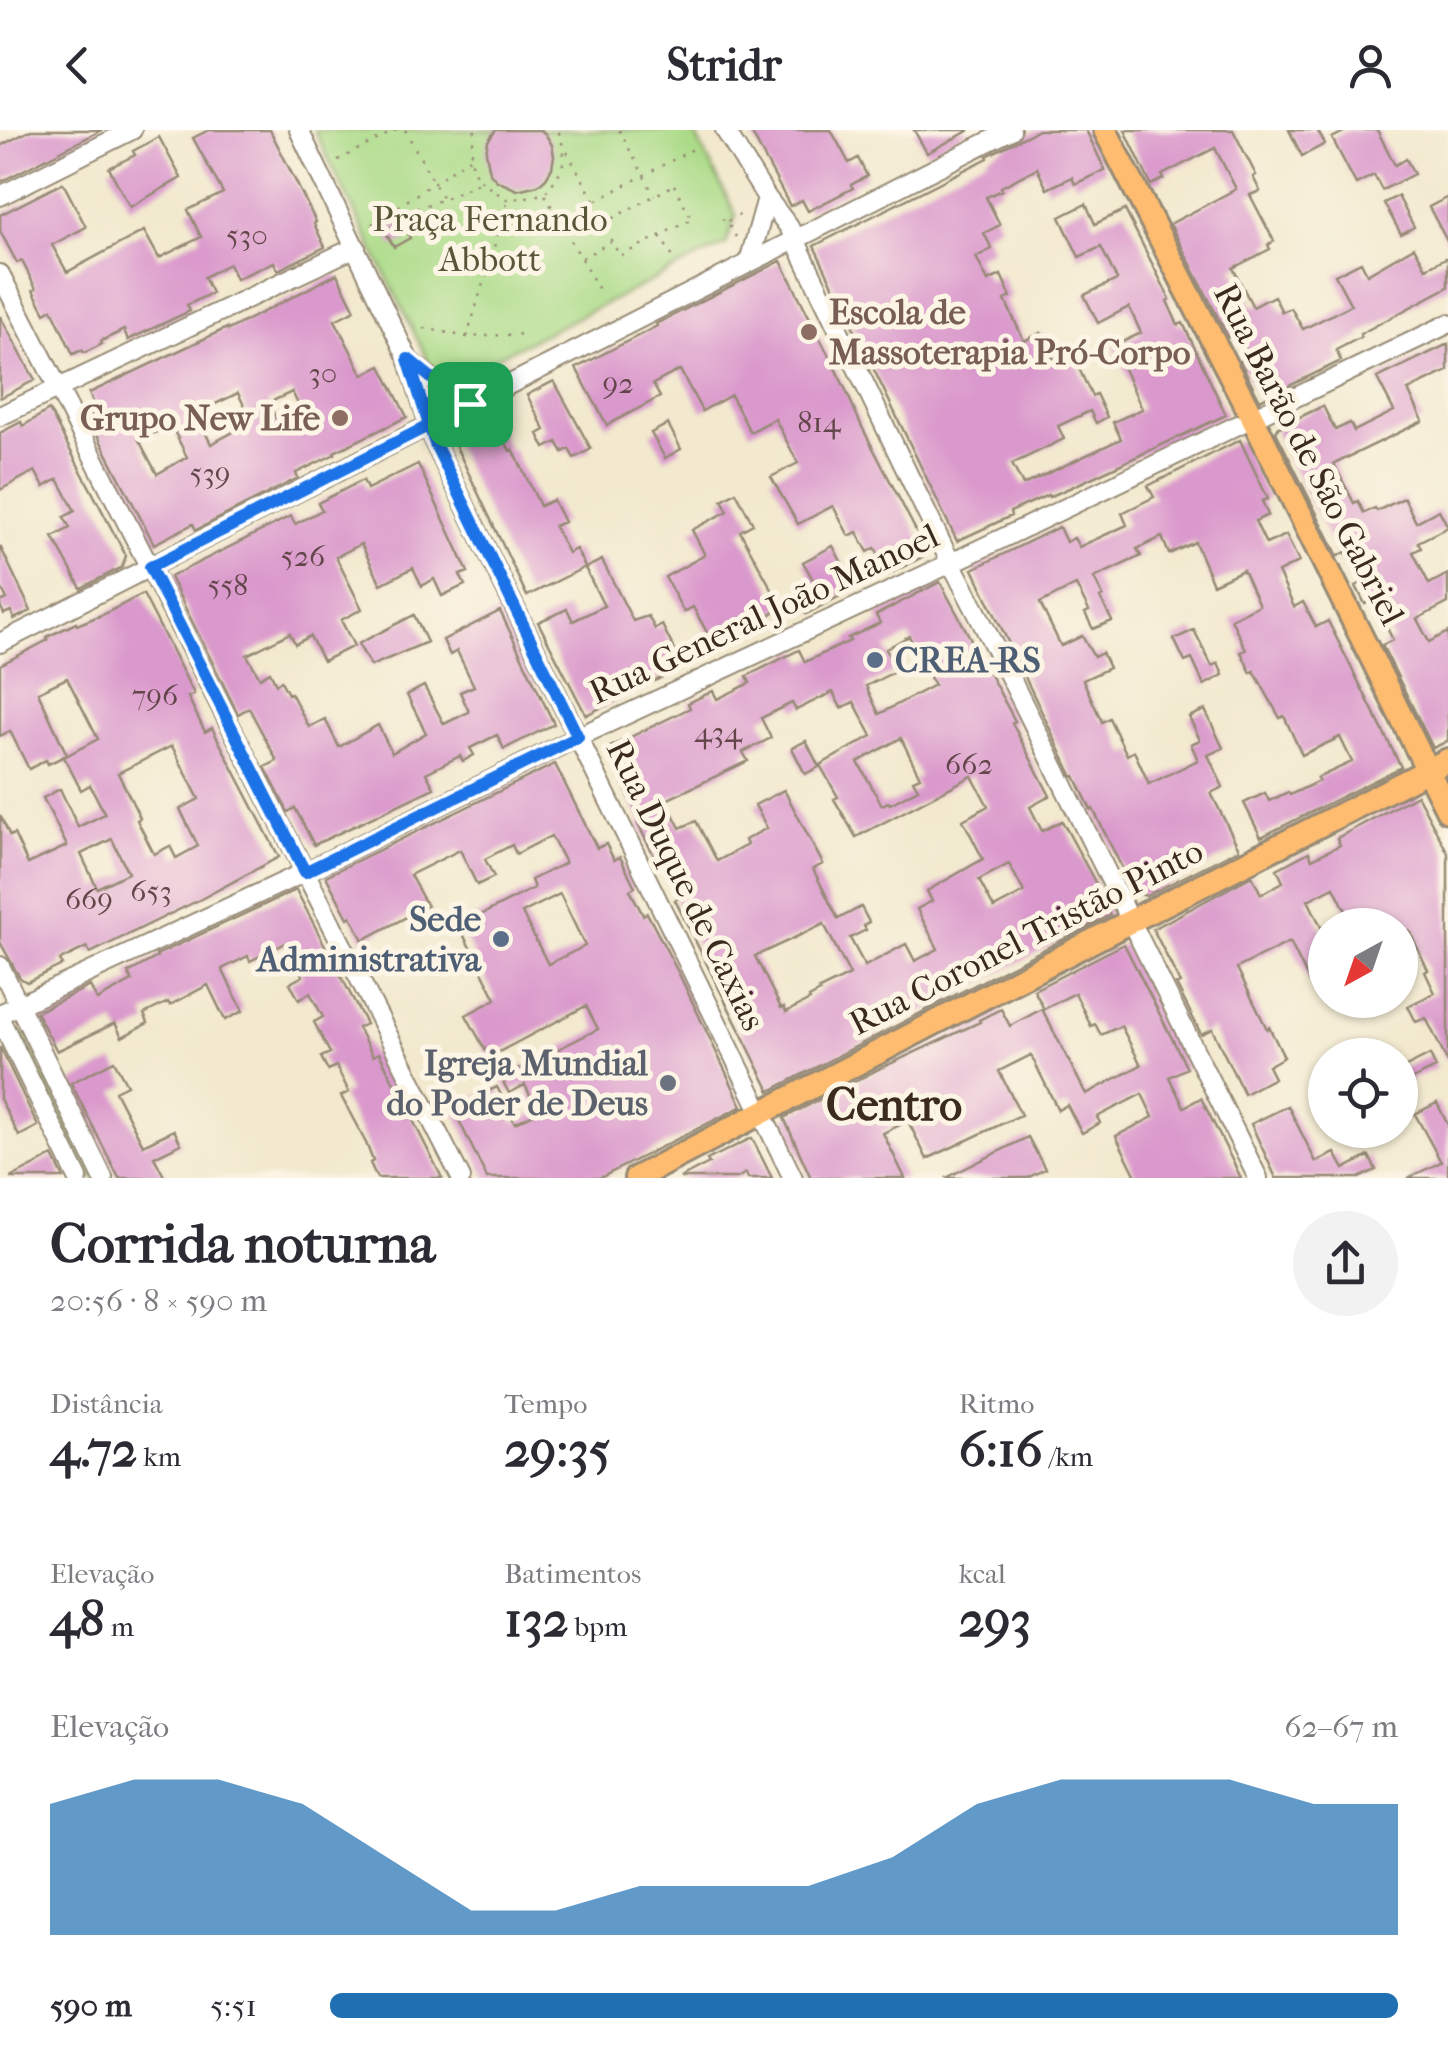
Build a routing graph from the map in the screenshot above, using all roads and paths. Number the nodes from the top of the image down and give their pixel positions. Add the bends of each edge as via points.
1 (132, 130) edge
2 (299, 130) edge
3 (396, 130) edge
4 (406, 130) edge
5 (475, 130) edge
6 (558, 130) edge
7 (619, 130) edge
8 (725, 130) edge
9 (1011, 130) edge
10 (1104, 130) edge
11 (694, 150) dead end
12 (566, 151) junction
13 (470, 158) junction
14 (338, 160) dead end
15 (643, 175) junction
16 (434, 182) junction
17 (480, 182) junction
18 (544, 194) junction
19 (0, 196) edge
20 (655, 196) junction
21 (442, 198) junction
22 (767, 198) junction
23 (508, 200) junction
24 (594, 200) junction
25 (560, 220) junction
26 (660, 236) junction
27 (795, 239) junction
28 (612, 242) junction
29 (356, 247) junction
30 (582, 258) junction
31 (674, 259) dead end
32 (749, 262) junction
33 (0, 274) edge
34 (602, 295) dead end
35 (1448, 324) edge
36 (424, 328) dead end
37 (526, 334) dead end
38 (468, 336) junction
39 (408, 359) junction
40 (58, 388) junction
41 (470, 404) junction
42 (0, 416) edge
43 (1253, 419) junction
44 (428, 426) junction
45 (951, 563) junction
46 (150, 567) junction
47 (0, 643) edge
48 (578, 737) junction
49 (1438, 766) edge
50 (1448, 812) edge
51 (305, 872) junction
52 (1131, 922) junction
53 (0, 966) edge
54 (19, 1005) junction
55 (0, 1017) edge
56 (761, 1114) junction
57 (78, 1178) edge
58 (104, 1178) edge
59 (461, 1178) edge
60 (636, 1178) edge
61 (792, 1178) edge
62 (1258, 1178) edge

1 - 19 street
2 - 29 street, Rua Duque de Caxias
3 - 14 path
4 - 16 path
5 - 13 path
6 - 12 path
7 - 15 path
8 - 22 street
9 - 27 street
10 - 43 main road, Rua Barão de São Gabriel
11 - 15 path
12 - 18 path via 561,174
12 - 24 path
13 - 16 path
13 - 17 path
15 - 20 path
15 - 24 path
16 - 21 path
16 - 21 path via 372,225
17 - 21 path
17 - 23 path
18 - 23 path
18 - 25 path
20 - 26 path via 674,185 692,219
20 - 28 path via 602,224
22 - 27 street
22 - 32 street
23 - 38 path
24 - 25 path
25 - 30 path
26 - 28 path via 620,256
26 - 31 path
27 - 32 street
27 - 45 street
28 - 30 path
29 - 39 street, Rua Duque de Caxias
29 - 40 street
30 - 34 path
32 - 41 street
33 - 40 street
35 - 43 street, Rua General João Manoel
36 - 38 path
37 - 38 path
39 - 41 street
39 - 44 street, Rua Duque de Caxias
40 - 42 street
40 - 46 street
41 - 44 street
43 - 45 street, Rua General João Manoel
43 - 49 main road, Rua Barão de São Gabriel
44 - 46 street
44 - 48 street, Rua Duque de Caxias
45 - 48 street, Rua General João Manoel
45 - 52 street
46 - 47 street
46 - 51 street
48 - 51 street, Rua General João Manoel
48 - 56 street, Rua Duque de Caxias
49 - 50 main road, Rua Barão de São Gabriel
49 - 52 main road, Rua Coronel Tristão Pinto
51 - 54 street, Rua General João Manoel
51 - 59 street
52 - 56 main road, Rua Coronel Tristão Pinto
52 - 62 street
53 - 54 street
54 - 55 street, Rua General João Manoel
54 - 58 street
55 - 57 street
56 - 60 main road, Rua Coronel Tristão Pinto
56 - 61 street, Rua Duque de Caxias

